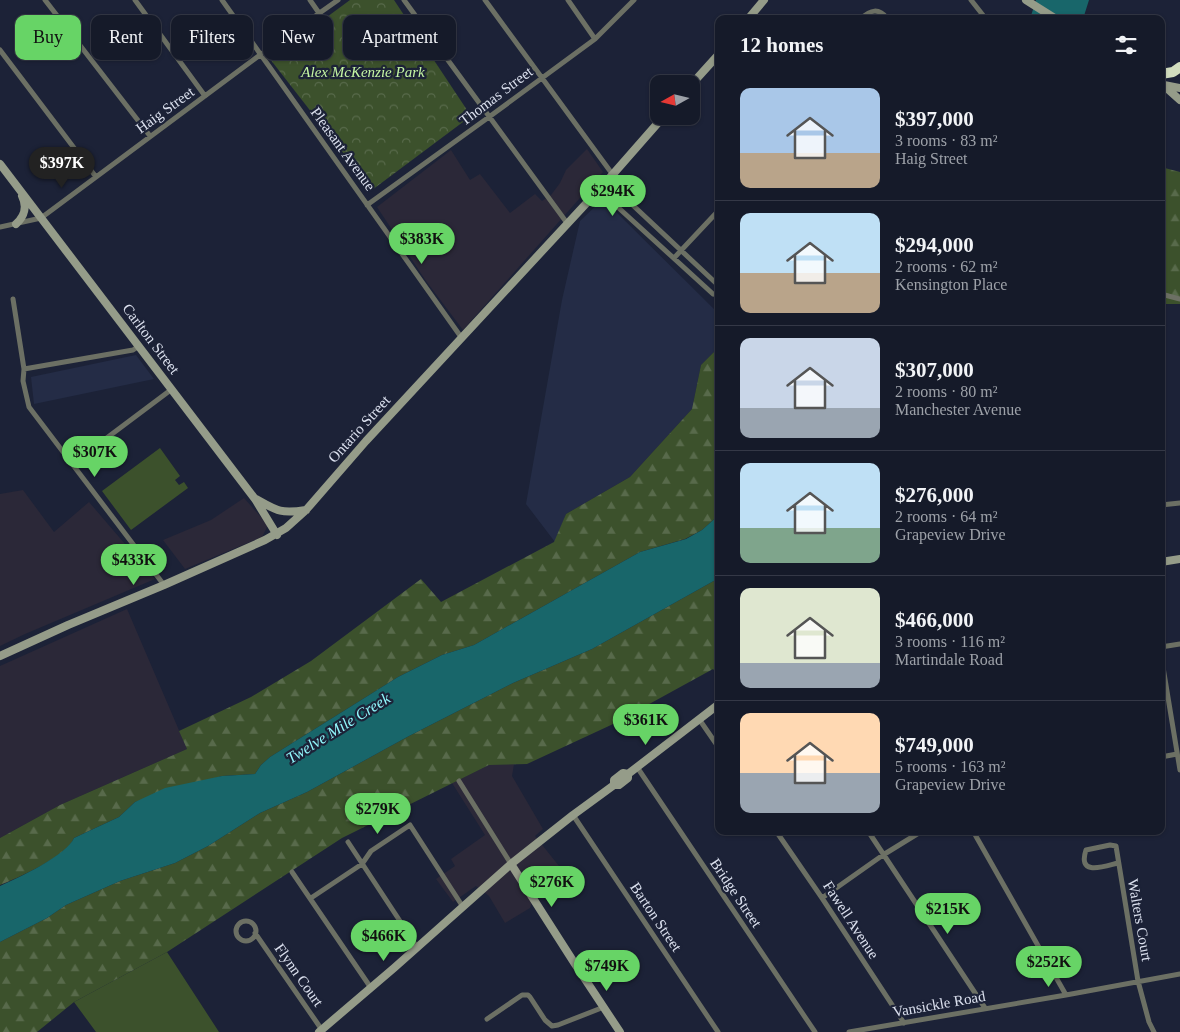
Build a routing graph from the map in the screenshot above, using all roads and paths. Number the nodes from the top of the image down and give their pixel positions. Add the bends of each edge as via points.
1 (45, 0) edge
2 (135, 0) edge
3 (222, 0) edge
4 (310, 0) edge
5 (338, 0) edge
6 (404, 0) edge
7 (485, 0) edge
8 (568, 0) edge
9 (634, 0) edge
10 (764, 0) edge
11 (971, 0) edge
12 (1026, 0) edge
13 (319, 13) junction
14 (751, 15) edge
15 (865, 15) edge
16 (885, 15) edge
17 (983, 15) edge
18 (1050, 15) edge
19 (595, 38) junction
20 (0, 50) edge
21 (260, 55) junction
22 (715, 58) edge
23 (1180, 67) edge
24 (700, 75) edge
25 (542, 77) junction
26 (1165, 78) edge
27 (1165, 81) edge
28 (1165, 83) edge
29 (1180, 88) edge
30 (205, 96) junction
31 (1180, 100) edge
32 (489, 117) junction
33 (656, 125) edge
34 (150, 136) junction
35 (0, 164) edge
36 (96, 176) junction
37 (610, 178) junction
38 (19, 189) junction
39 (598, 190) junction
40 (367, 205) junction
41 (715, 214) edge
42 (41, 218) junction
43 (16, 224) junction
44 (566, 224) junction
45 (0, 227) edge
46 (681, 251) junction
47 (674, 258) junction
48 (715, 282) edge
49 (715, 294) edge
50 (1165, 295) edge
51 (13, 299) dead end
52 (1180, 300) edge
53 (461, 337) junction
54 (139, 346) junction
55 (24, 369) junction
56 (172, 389) junction
57 (72, 464) junction
58 (255, 499) junction
59 (1180, 503) edge
60 (1165, 505) edge
61 (306, 510) junction
62 (277, 534) junction
63 (1180, 559) edge
64 (1165, 561) edge
65 (164, 585) junction
66 (1180, 644) edge
67 (1165, 646) edge
68 (0, 656) edge
69 (1165, 680) edge
70 (715, 707) edge
71 (698, 719) junction
72 (715, 742) edge
73 (1177, 754) junction
74 (1165, 756) edge
75 (637, 767) junction
76 (1180, 770) edge
77 (459, 782) dead end
78 (573, 815) junction
79 (779, 835) edge
80 (870, 835) edge
81 (916, 835) edge
82 (975, 835) edge
83 (348, 842) dead end
84 (883, 855) junction
85 (1118, 863) junction
86 (362, 864) junction
87 (511, 864) junction
88 (292, 872) dead end
89 (311, 898) junction
90 (822, 898) junction
91 (463, 907) junction
92 (255, 934) dead end
93 (417, 947) junction
94 (1180, 974) edge
95 (1138, 981) junction
96 (371, 988) junction
97 (1066, 995) junction
98 (604, 1007) junction
99 (985, 1008) junction
100 (487, 1019) dead end
101 (904, 1023) junction
102 (320, 1031) edge
103 (620, 1032) edge
104 (718, 1032) edge
105 (815, 1032) edge
106 (849, 1032) edge
107 (1154, 1032) edge

1 - 34 street
2 - 30 street
3 - 21 street, Pleasant Avenue
4 - 13 street
5 - 13 street, Haig Street
6 - 32 street
7 - 25 street
8 - 19 street
9 - 19 street, Thomas Street
10 - 14 main road
11 - 17 street
12 - 18 main road
13 - 21 street, Haig Street
15 - 16 street via 876,11
19 - 25 street, Thomas Street
20 - 36 street
21 - 30 street, Haig Street
21 - 40 street, Pleasant Avenue
22 - 24 main road
23 - 26 highway
25 - 32 street, Thomas Street
25 - 37 street
27 - 29 main road
28 - 31 main road
30 - 34 street, Haig Street
32 - 40 street, Thomas Street
32 - 44 street
33 - 37 main road, Ontario Street
34 - 36 street, Haig Street
35 - 38 main road, Carlton Street
36 - 42 street, Haig Street
37 - 39 main road, Ontario Street
37 - 46 street
38 - 42 main road, Carlton Street
38 - 43 main road via 25,202 21,219
39 - 44 main road, Ontario Street
39 - 47 street
40 - 53 street, Pleasant Avenue
41 - 46 street
42 - 43 street, Haig Street
42 - 54 main road, Carlton Street
43 - 45 street, Haig Street
44 - 53 main road, Ontario Street
46 - 47 street
46 - 48 street
47 - 49 street
50 - 52 street
51 - 55 street
53 - 61 main road, Ontario Street
54 - 55 street via 133,350
54 - 56 main road, Carlton Street
55 - 57 street via 23,381 29,407
56 - 57 street
56 - 58 main road, Carlton Street
57 - 65 street
58 - 61 main road via 276,511
58 - 62 main road, Carlton Street
59 - 60 street
61 - 62 main road, Ontario Street
62 - 65 main road, Ontario Street
63 - 64 main road
65 - 68 main road, Ontario Street
66 - 67 street
69 - 73 street
70 - 71 main road
71 - 72 street
71 - 75 main road
73 - 74 street
73 - 76 street
75 - 78 main road via 619,785 614,785
75 - 105 street, Bridge Street
77 - 87 street
78 - 87 main road
78 - 104 street, Barton Street
79 - 90 street, Fawell Avenue
80 - 84 street
81 - 84 street
82 - 97 street
83 - 86 street
84 - 90 street
84 - 99 street
85 - 85 street, Walters Court via 1116,846 1086,850 1084,856 1088,867 1093,869
85 - 95 street, Walters Court
86 - 89 street
86 - 91 street via 372,851 410,825
86 - 93 street
87 - 91 main road
87 - 98 main road
88 - 89 street
89 - 96 street
90 - 101 street, Fawell Avenue
91 - 93 main road
92 - 102 street, Flynn Court
93 - 96 main road
94 - 95 street, Vansickle Road
95 - 97 street, Vansickle Road
95 - 107 street, Walters Court
96 - 102 main road
97 - 99 street, Vansickle Road
98 - 100 street via 552,1026 525,994
98 - 103 main road
99 - 101 street, Vansickle Road
101 - 106 street, Vansickle Road

